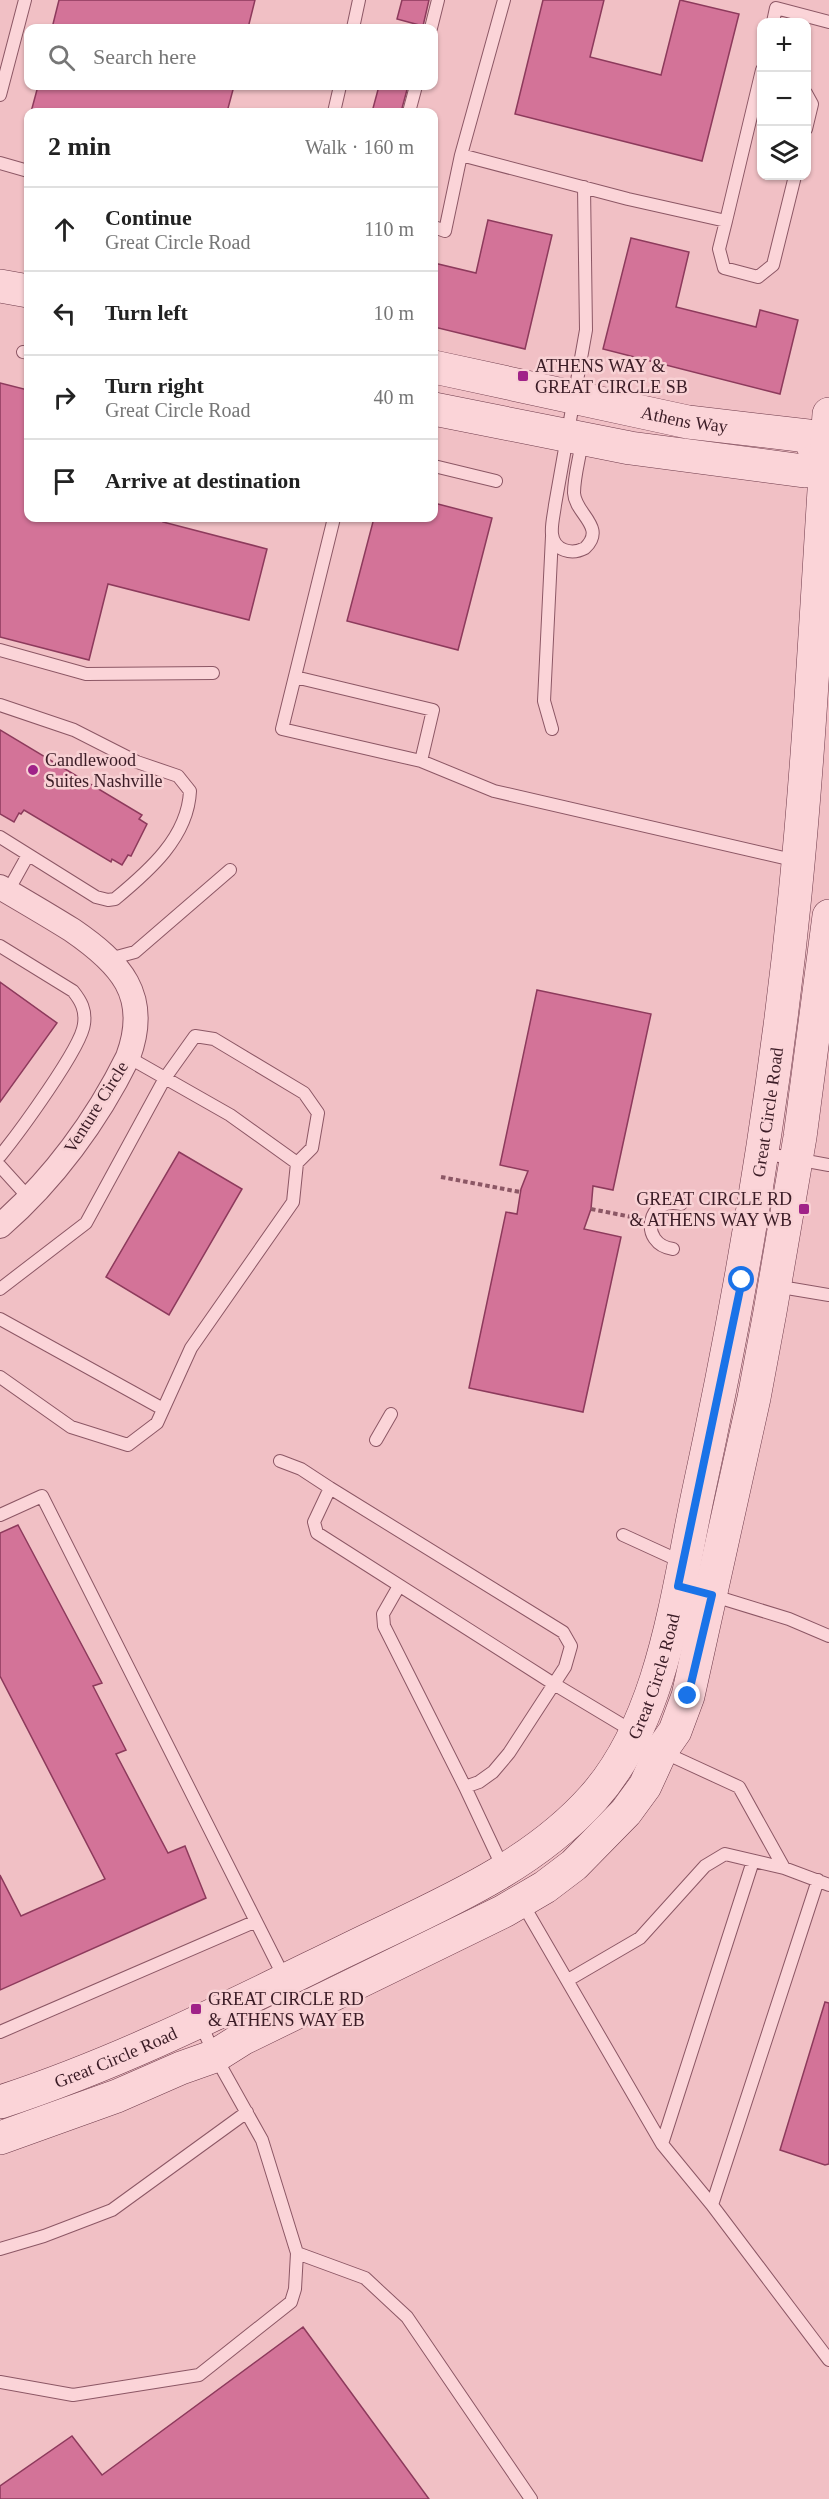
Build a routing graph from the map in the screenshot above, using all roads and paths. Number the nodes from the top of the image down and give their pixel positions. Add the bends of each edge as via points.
1 (25, 0) edge
2 (359, 0) edge
3 (438, 0) edge
4 (504, 0) edge
5 (777, 4) edge
6 (829, 22) edge
7 (354, 24) edge
8 (432, 24) edge
9 (761, 72) edge
10 (339, 90) edge
11 (415, 90) edge
12 (0, 95) edge
13 (335, 108) edge
14 (410, 108) edge
15 (461, 155) junction
16 (0, 163) edge
17 (24, 170) edge
18 (794, 180) edge
19 (584, 187) junction
20 (726, 221) junction
21 (438, 228) edge
22 (0, 286) edge
23 (24, 290) edge
24 (438, 368) edge
25 (574, 397) junction
26 (438, 410) edge
27 (829, 414) edge
28 (665, 417) junction
29 (575, 437) junction
30 (825, 459) edge
31 (438, 467) edge
32 (496, 481) dead end
33 (333, 522) edge
34 (552, 534) junction
35 (0, 650) edge
36 (213, 673) dead end
37 (295, 677) junction
38 (0, 705) edge
39 (552, 729) dead end
40 (421, 761) junction
41 (0, 837) edge
42 (28, 855) junction
43 (798, 861) junction
44 (230, 870) dead end
45 (4, 889) edge
46 (829, 916) edge
47 (0, 946) edge
48 (109, 959) junction
49 (128, 1057) junction
50 (165, 1078) junction
51 (762, 1153) junction
52 (0, 1156) edge
53 (796, 1160) junction
54 (297, 1163) junction
55 (829, 1165) edge
56 (0, 1166) edge
57 (441, 1177) dead end
58 (520, 1192) dead end
59 (29, 1198) junction
60 (681, 1204) dead end
61 (591, 1209) dead end
62 (651, 1221) junction
63 (0, 1226) edge
64 (673, 1249) dead end
65 (758, 1283) junction
66 (0, 1289) edge
67 (829, 1295) edge
68 (0, 1319) edge
69 (0, 1377) edge
70 (163, 1409) junction
71 (391, 1414) dead end
72 (376, 1440) dead end
73 (280, 1461) dead end
74 (330, 1488) junction
75 (0, 1515) edge
76 (623, 1535) dead end
77 (692, 1585) junction
78 (399, 1586) junction
79 (829, 1636) edge
80 (554, 1684) junction
81 (648, 1742) junction
82 (465, 1787) junction
83 (753, 1861) junction
84 (784, 1868) junction
85 (823, 1882) edge
86 (512, 1886) junction
87 (254, 1922) junction
88 (285, 1980) junction
89 (568, 1980) junction
90 (200, 2022) junction
91 (0, 2032) edge
92 (215, 2056) junction
93 (0, 2102) edge
94 (247, 2112) junction
95 (0, 2138) edge
96 (662, 2144) junction
97 (712, 2205) junction
98 (0, 2248) edge
99 (297, 2253) junction
100 (829, 2360) edge
101 (0, 2382) edge
102 (531, 2499) edge

1 - 12 lane
2 - 7 lane
3 - 8 lane
4 - 15 lane
5 - 6 lane
9 - 20 lane
10 - 13 lane
11 - 14 lane
15 - 19 lane
15 - 21 lane via 445,231
16 - 17 lane
18 - 20 lane via 773,265 758,278 724,267 720,249
19 - 20 lane
19 - 25 lane via 586,330
22 - 23 street
24 - 25 street, Athens Way
25 - 28 street, Athens Way
25 - 29 lane
26 - 29 street, Athens Way
27 - 30 street, Great Circle Road
28 - 29 street via 636,429 587,424
28 - 30 street, Athens Way via 808,436
29 - 30 street, Athens Way via 804,471
29 - 34 lane via 555,505
29 - 34 lane via 574,492 579,510 591,526 590,541 583,549 569,552 559,548
30 - 43 street, Great Circle Road
31 - 32 lane
33 - 37 lane
34 - 39 lane via 544,701
35 - 36 lane via 86,674
37 - 40 lane via 433,710
37 - 40 lane via 282,729
38 - 42 lane via 74,730 137,762 178,776 190,790 190,802 170,846 115,899 96,897
40 - 43 lane via 494,791
41 - 42 lane
42 - 45 lane
43 - 51 street, Great Circle Road
44 - 48 lane via 135,952
45 - 48 street, Venture Circle via 53,918
46 - 53 street, Great Circle Road
47 - 52 lane via 73,990 81,1000 85,1024 76,1047
48 - 49 street, Venture Circle via 126,979 135,1003 136,1028
49 - 50 lane
49 - 59 street, Venture Circle via 85,1128
50 - 54 lane via 230,1115
50 - 54 lane via 195,1036 214,1039 304,1093 318,1113 312,1148
50 - 66 lane via 86,1223
51 - 53 lane
51 - 65 street, Great Circle Road
53 - 55 lane
53 - 65 street, Great Circle Road
54 - 70 lane via 293,1202 191,1348
56 - 59 lane
57 - 58 path
59 - 63 street, Venture Circle
60 - 62 lane via 663,1205
61 - 62 path
62 - 64 lane via 656,1240
65 - 67 lane
65 - 77 street, Great Circle Road
65 - 77 street, Great Circle Road via 754,1398
68 - 70 lane
69 - 70 lane via 71,1427 128,1445 157,1423
71 - 72 lane
73 - 74 lane
74 - 78 lane via 314,1522 317,1533
74 - 80 lane via 563,1632 571,1646 565,1667
75 - 87 lane via 42,1496
76 - 77 lane
77 - 79 lane
77 - 81 street, Great Circle Road via 650,1698
78 - 80 lane
78 - 82 lane via 383,1614 384,1626
80 - 81 lane
80 - 82 lane via 493,1772
81 - 84 lane via 739,1787
81 - 86 street, Great Circle Road via 575,1817 527,1857
82 - 86 lane
83 - 84 lane
83 - 89 lane via 725,1854 705,1866 640,1938
83 - 96 lane
84 - 85 lane
85 - 97 lane
86 - 88 street, Great Circle Road
86 - 89 lane
86 - 92 street, Great Circle Road
87 - 88 lane
87 - 91 lane
88 - 90 street, Great Circle Road
89 - 96 lane
90 - 92 lane
90 - 93 street, Great Circle Road via 99,2066
92 - 94 lane
92 - 95 street, Great Circle Road
94 - 98 lane via 112,2210
94 - 99 lane via 262,2140
96 - 97 lane
97 - 100 lane
99 - 101 lane via 291,2302 199,2375 73,2395
99 - 102 lane via 365,2278 408,2317

